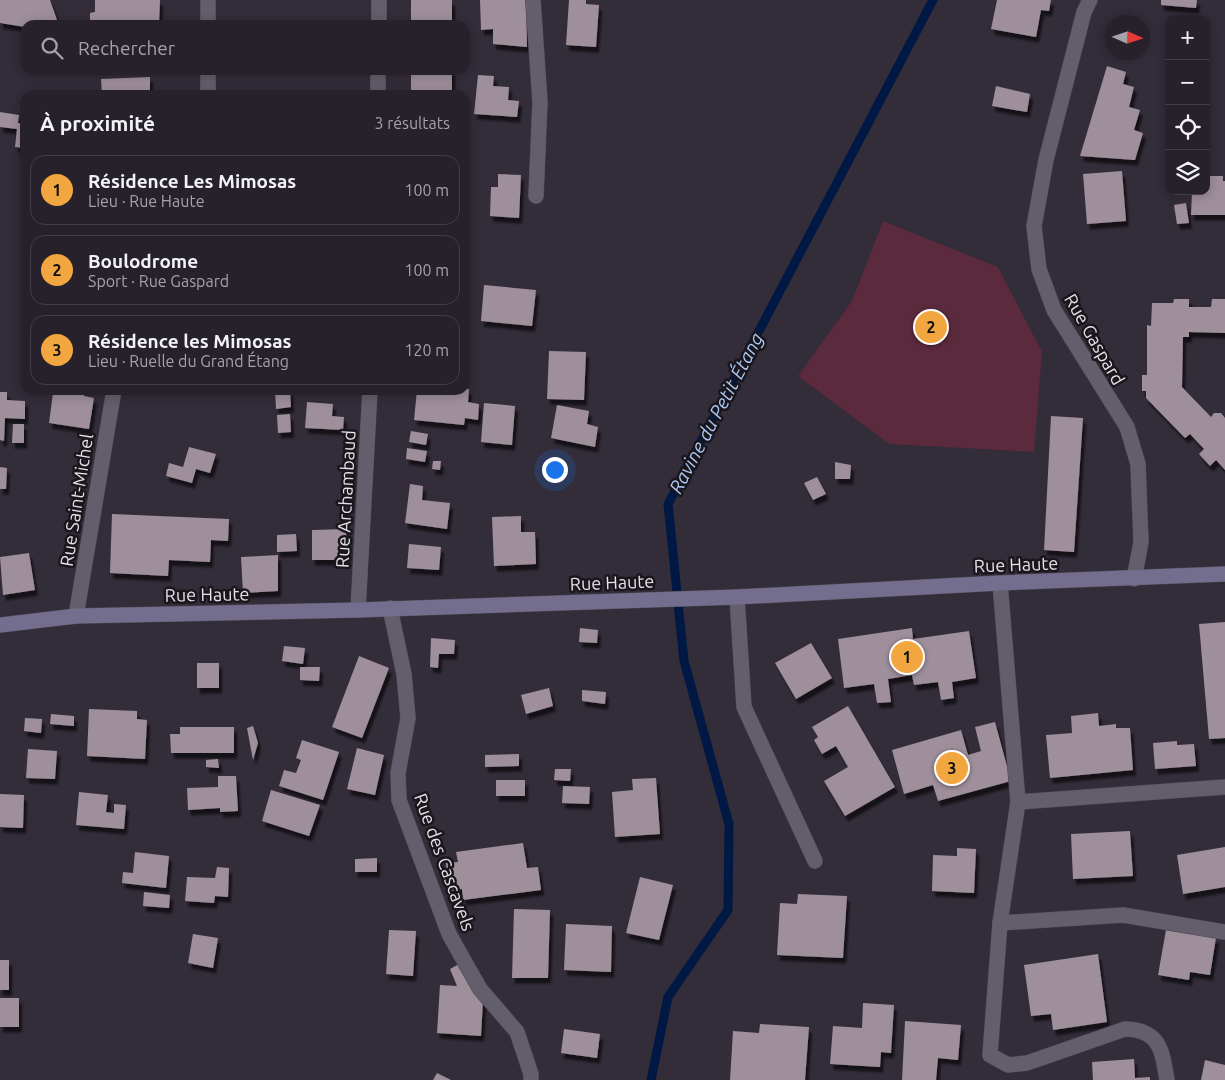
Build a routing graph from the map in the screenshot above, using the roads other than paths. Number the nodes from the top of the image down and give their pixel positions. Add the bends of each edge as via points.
1 (208, 0) edge
2 (379, 0) edge
3 (533, 0) edge
4 (1090, 0) edge
5 (208, 20) edge
6 (379, 20) edge
7 (208, 75) edge
8 (378, 75) edge
9 (208, 90) edge
10 (378, 90) edge
11 (536, 196) dead end
12 (113, 395) edge
13 (370, 395) edge
14 (1225, 574) edge
15 (1134, 579) junction
16 (1000, 583) junction
17 (737, 597) junction
18 (390, 608) junction
19 (358, 610) junction
20 (76, 616) junction
21 (0, 625) edge
22 (1225, 787) edge
23 (1018, 802) junction
24 (814, 861) dead end
25 (1000, 923) junction
26 (1225, 932) edge
27 (531, 1080) edge
28 (1167, 1080) edge

1 - 5 street
2 - 6 street
3 - 11 street via 540,102
4 - 15 street, Rue Gaspard via 1084,12 1046,160 1034,226 1039,269 1054,310 1127,427 1138,464 1141,542
7 - 9 street
8 - 10 street
12 - 20 street, Rue Saint-Michel
13 - 19 street, Rue Archambaud
14 - 15 main road, Rue Haute
15 - 16 main road, Rue Haute
16 - 17 main road, Rue Haute
16 - 23 street
17 - 18 main road, Rue Haute
17 - 24 street via 744,707
18 - 19 main road, Rue Haute
18 - 27 street, Rue des Cascavels via 404,674 408,718 398,773 399,800 449,934 480,989 517,1032
19 - 20 main road, Rue Haute
20 - 21 main road, Rue Haute
22 - 23 street
23 - 25 street
25 - 26 street via 1123,914
25 - 28 street via 990,1055 1008,1065 1027,1063 1125,1029 1139,1029 1154,1037 1162,1052

